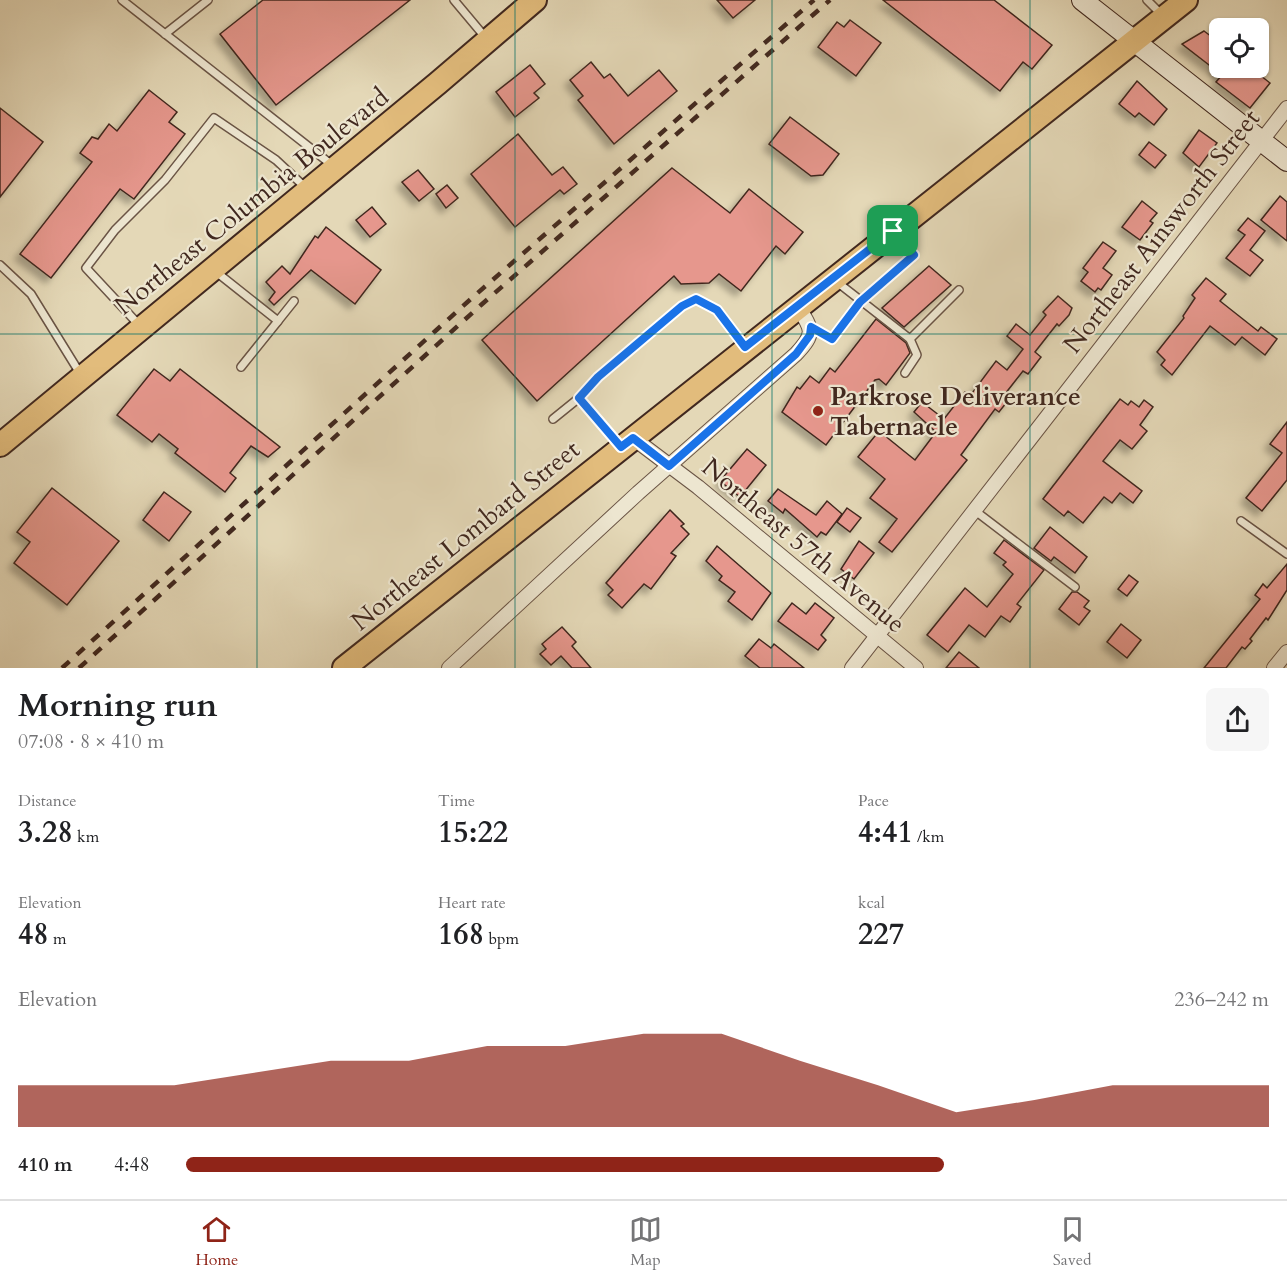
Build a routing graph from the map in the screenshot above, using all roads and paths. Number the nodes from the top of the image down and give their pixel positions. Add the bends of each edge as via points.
1 (122, 0) edge
2 (208, 0) edge
3 (454, 0) edge
4 (536, 0) edge
5 (1147, 0) edge
6 (1186, 0) edge
7 (1085, 1) edge
8 (1163, 16) junction
9 (165, 34) junction
10 (1133, 40) junction
11 (489, 41) junction
12 (1287, 108) edge
13 (1262, 141) junction
14 (1287, 161) edge
15 (336, 168) junction
16 (308, 191) junction
17 (893, 231) junction
18 (0, 265) edge
19 (213, 270) junction
20 (833, 279) junction
21 (959, 290) dead end
22 (294, 302) dead end
23 (860, 302) junction
24 (798, 307) junction
25 (278, 321) junction
26 (811, 327) junction
27 (142, 328) junction
28 (910, 339) junction
29 (745, 347) junction
30 (241, 367) dead end
31 (905, 373) dead end
32 (82, 377) junction
33 (579, 398) junction
34 (553, 418) dead end
35 (627, 442) junction
36 (0, 445) edge
37 (669, 466) junction
38 (974, 509) junction
39 (1241, 521) dead end
40 (1287, 554) edge
41 (1075, 587) dead end
42 (877, 636) junction
43 (1287, 652) edge
44 (344, 668) edge
45 (449, 668) edge
46 (852, 668) edge
47 (916, 668) edge
48 (1275, 668) edge

1 - 9 lane
2 - 9 lane
3 - 11 lane
4 - 11 main road, Northeast Columbia Boulevard
5 - 8 lane
6 - 8 main road, Northeast Lombard Street
7 - 10 street
8 - 10 main road, Northeast Lombard Street
9 - 15 lane
10 - 13 street
10 - 17 main road, Northeast Lombard Street
11 - 15 main road, Northeast Columbia Boulevard
12 - 13 street, Northeast Ainsworth Street
13 - 14 street
13 - 38 street, Northeast Ainsworth Street
15 - 16 main road, Northeast Columbia Boulevard
16 - 19 main road, Northeast Columbia Boulevard
16 - 27 lane via 276,160 214,118 86,268
17 - 20 main road, Northeast Lombard Street
17 - 23 lane via 914,255
18 - 32 lane via 31,294
19 - 25 lane
19 - 27 main road, Northeast Columbia Boulevard
20 - 23 lane
20 - 24 main road, Northeast Lombard Street
21 - 28 lane
22 - 25 lane
23 - 26 lane via 832,339
23 - 28 lane
24 - 26 street
24 - 29 main road, Northeast Lombard Street
25 - 30 lane
26 - 37 street via 810,335 796,354
27 - 32 main road, Northeast Columbia Boulevard
28 - 31 lane via 917,356
29 - 33 lane via 717,310 696,299 682,306 598,377
29 - 35 main road, Northeast Lombard Street
32 - 36 main road, Northeast Columbia Boulevard
33 - 34 lane
33 - 35 lane
35 - 37 street, Northeast 57th Avenue
35 - 44 main road, Northeast Lombard Street
37 - 42 street, Northeast 57th Avenue
37 - 45 street
38 - 41 lane
38 - 42 street, Northeast Ainsworth Street
39 - 40 lane
42 - 46 street, Northeast Ainsworth Street
42 - 47 street, Northeast 57th Avenue
43 - 48 street

